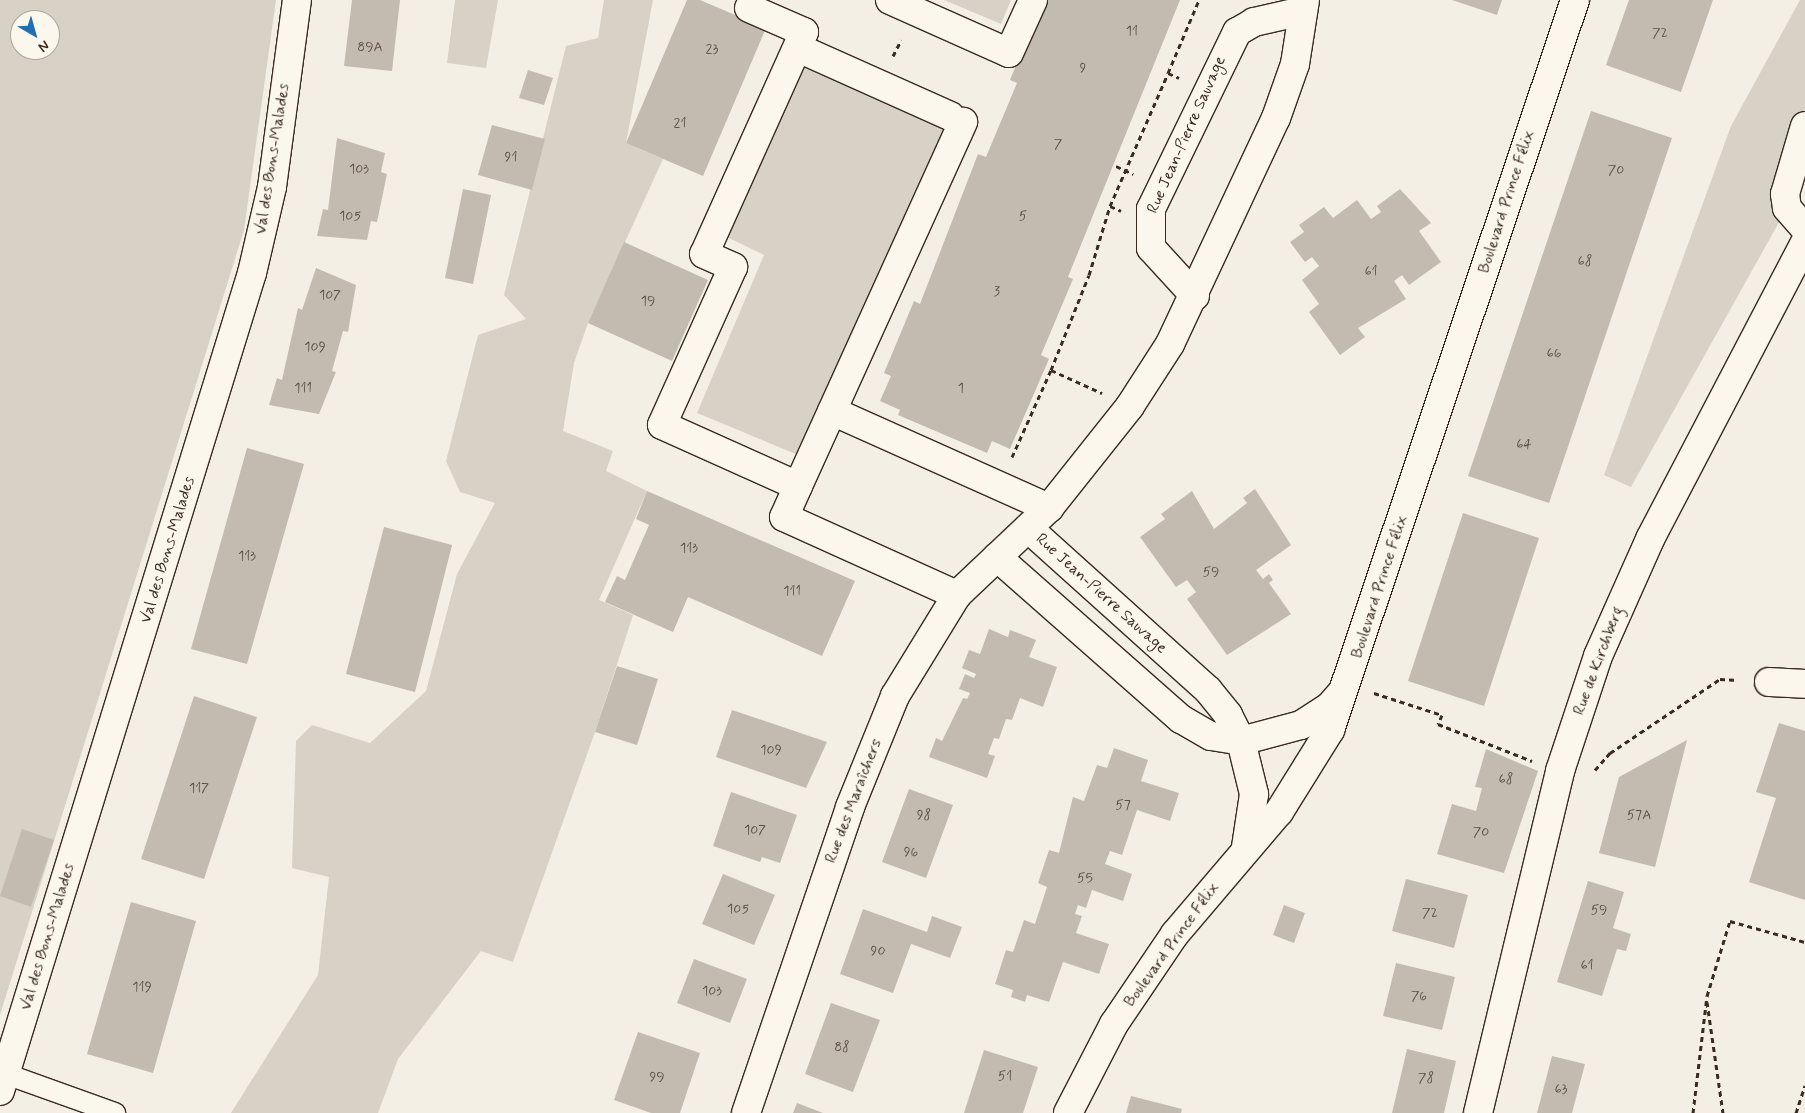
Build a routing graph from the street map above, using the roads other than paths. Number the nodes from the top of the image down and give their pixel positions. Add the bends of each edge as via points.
1 (297, 0) edge
2 (890, 0) edge
3 (1032, 0) edge
4 (1575, 0) edge
5 (1304, 5) edge
6 (749, 8) dead end
7 (807, 52) dead end
8 (1805, 126) edge
9 (1805, 229) edge
10 (1805, 242) edge
11 (1194, 296) junction
12 (832, 411) junction
13 (798, 486) junction
14 (1049, 508) junction
15 (1028, 528) junction
16 (997, 556) junction
17 (957, 595) junction
18 (1769, 682) road end
19 (1805, 684) edge
20 (1347, 685) junction
21 (1241, 741) junction
22 (1246, 847) junction
23 (3, 1082) edge
24 (115, 1113) edge
25 (746, 1113) edge
26 (1068, 1113) edge
27 (1478, 1113) edge

1 - 23 street, Val des Bons-Malades via 272,187 252,273
2 - 3 street via 1009,53
4 - 20 street, Boulevard Prince Félix
5 - 11 street, Rue Jean-Pierre Sauvage via 1295,64 1276,118
5 - 11 street, Rue Jean-Pierre Sauvage via 1254,22 1237,32 1151,209 1151,248
6 - 13 street via 804,32 704,254 733,267 662,425
7 - 12 street via 956,119
8 - 9 street via 1785,194 1787,208
10 - 27 street, Rue de Kirchberg via 1651,537 1598,656 1560,771
11 - 14 street, Rue Jean-Pierre Sauvage via 1130,406
12 - 13 street
12 - 14 street
13 - 17 street via 784,518
14 - 15 street, Rue Jean-Pierre Sauvage
15 - 16 street, Rue des Maraîchers
15 - 21 street, Rue Jean-Pierre Sauvage via 1208,690
16 - 17 street, Rue des Maraîchers
16 - 21 street via 1181,719 1211,736
17 - 25 street, Rue des Maraîchers via 895,696 854,797
18 - 19 street
20 - 21 street via 1330,706 1301,724
20 - 22 street, Boulevard Prince Félix via 1308,773
21 - 22 street, Rue Jean-Pierre Sauvage via 1254,794
22 - 26 street, Boulevard Prince Félix via 1175,934 1114,1024
23 - 24 lane

